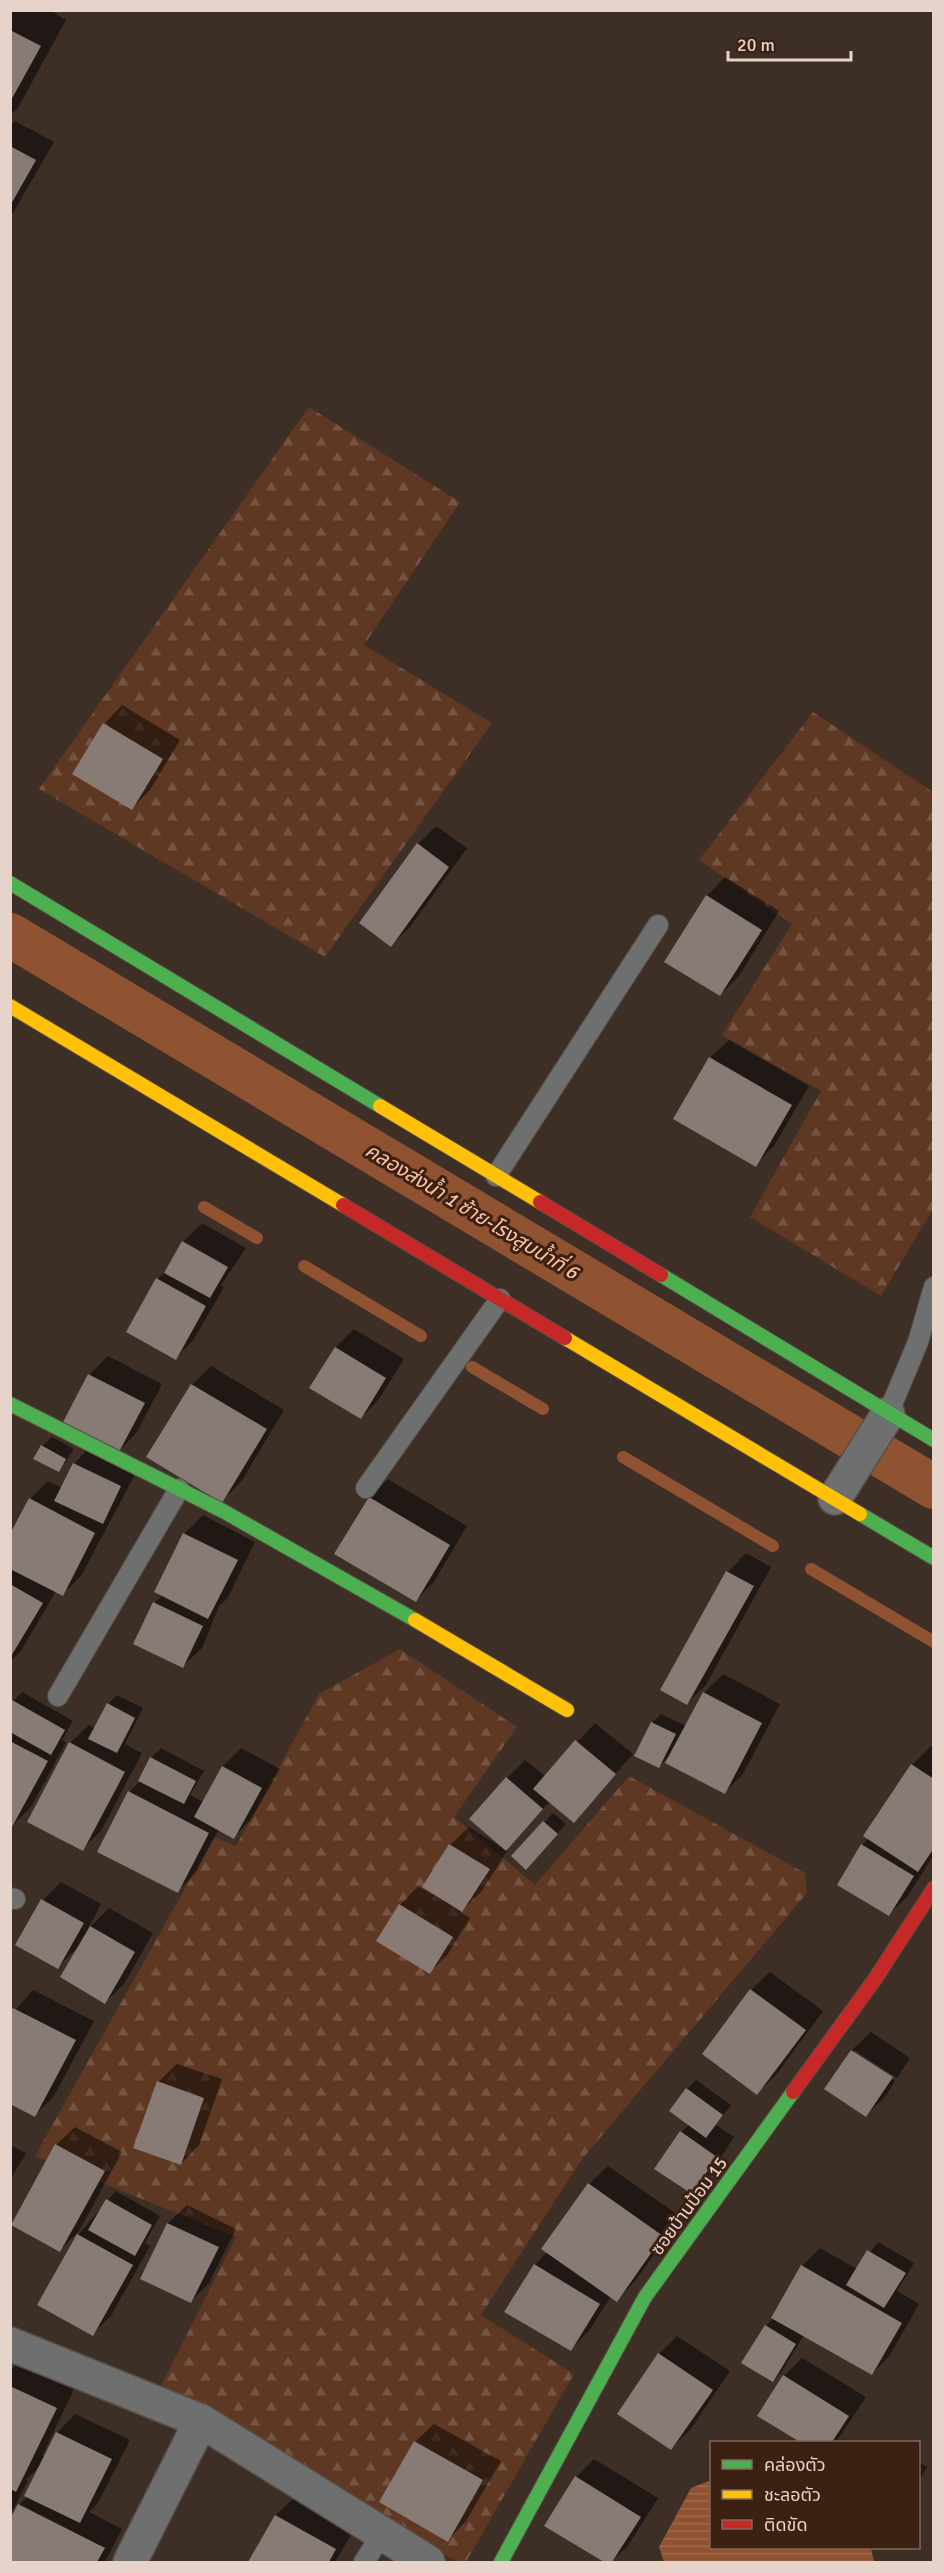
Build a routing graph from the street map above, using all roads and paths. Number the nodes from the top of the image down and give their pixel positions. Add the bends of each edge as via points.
1 (10, 883) edge
2 (658, 925) dead end
3 (10, 1006) edge
4 (496, 1176) junction
5 (933, 1287) edge
6 (500, 1299) junction
7 (10, 1404) edge
8 (882, 1424) junction
9 (933, 1440) edge
10 (843, 1487) junction
11 (366, 1488) dead end
12 (179, 1489) junction
13 (933, 1558) edge
14 (58, 1696) dead end
15 (567, 1710) dead end
16 (933, 1888) edge
17 (10, 2344) edge
18 (201, 2421) junction
19 (382, 2534) junction
20 (130, 2562) edge
21 (364, 2562) edge
22 (428, 2562) edge
23 (501, 2562) edge

1 - 4 street
2 - 4 lane
3 - 6 street
4 - 8 street
5 - 8 lane via 918,1342
6 - 10 street
6 - 11 lane
7 - 12 street
8 - 9 street
8 - 10 street
10 - 13 street
12 - 14 lane
12 - 15 street via 331,1570
16 - 23 street, ซอยบ้านป้อม 15 via 874,1979 645,2298
17 - 18 street
18 - 19 street
18 - 20 street
19 - 21 lane
19 - 22 street

